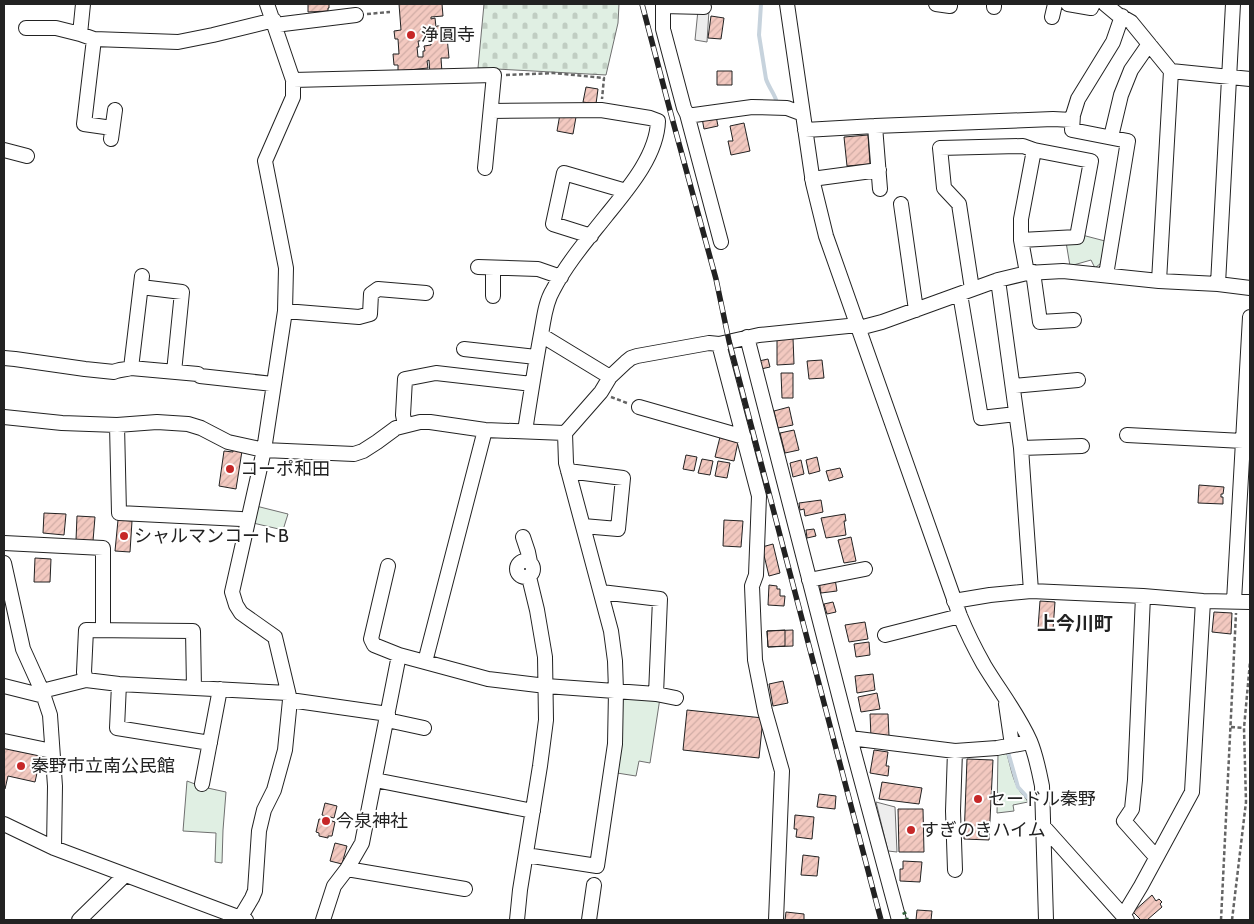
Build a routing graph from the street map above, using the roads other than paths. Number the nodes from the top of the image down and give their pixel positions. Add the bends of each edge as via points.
1 (83, 4) edge
2 (267, 4) edge
3 (787, 4) edge
4 (936, 4) edge
5 (950, 4) edge
6 (1068, 4) edge
7 (1093, 4) edge
8 (1105, 4) edge
9 (1233, 4) edge
10 (663, 5) edge
11 (704, 7) dead end
12 (1118, 11) edge
13 (356, 14) road end
14 (274, 22) junction
15 (26, 28) dead end
16 (80, 34) junction
17 (94, 39) junction
18 (1149, 44) junction
19 (1171, 71) junction
20 (1230, 77) junction
21 (1250, 79) edge
22 (293, 80) junction
23 (115, 110) dead end
24 (491, 111) junction
25 (687, 114) junction
26 (803, 114) junction
27 (1072, 120) junction
28 (875, 126) junction
29 (805, 130) junction
30 (1111, 137) junction
31 (1034, 150) junction
32 (4, 151) edge
33 (27, 156) dead end
34 (485, 168) dead end
35 (878, 170) junction
36 (812, 179) junction
37 (880, 189) dead end
38 (626, 191) junction
39 (901, 204) dead end
40 (591, 236) junction
41 (1021, 240) junction
42 (721, 242) dead end
43 (478, 267) dead end
44 (494, 268) junction
45 (1030, 272) junction
46 (1106, 275) junction
47 (561, 277) junction
48 (998, 280) junction
49 (1159, 281) junction
50 (1218, 284) junction
51 (1250, 288) edge
52 (426, 292) dead end
53 (966, 292) junction
54 (493, 296) dead end
55 (916, 310) junction
56 (284, 311) junction
57 (1250, 318) edge
58 (1074, 320) dead end
59 (858, 327) junction
60 (540, 335) junction
61 (748, 337) junction
62 (719, 344) junction
63 (464, 349) dead end
64 (536, 357) junction
65 (4, 358) edge
66 (131, 368) junction
67 (174, 372) junction
68 (610, 377) junction
69 (1078, 380) dead end
70 (273, 384) junction
71 (532, 384) junction
72 (1012, 386) junction
73 (639, 407) road end
74 (1016, 414) junction
75 (4, 417) edge
76 (117, 425) junction
77 (405, 425) junction
78 (485, 430) junction
79 (524, 431) junction
80 (565, 433) junction
81 (1127, 435) dead end
82 (744, 437) junction
83 (1243, 441) junction
84 (1082, 446) dead end
85 (1021, 448) junction
86 (264, 450) junction
87 (568, 471) junction
88 (241, 519) dead end
89 (583, 526) junction
90 (523, 537) dead end
91 (4, 543) edge
92 (4, 563) edge
93 (388, 566) dead end
94 (865, 569) dead end
95 (809, 580) junction
96 (1030, 591) junction
97 (601, 592) junction
98 (1142, 596) junction
99 (954, 601) junction
100 (1203, 601) junction
101 (1240, 602) edge
102 (9, 611) edge
103 (960, 616) junction
104 (103, 630) junction
105 (885, 635) dead end
106 (399, 655) junction
107 (425, 662) junction
108 (86, 680) junction
109 (119, 684) junction
110 (4, 686) edge
111 (546, 686) junction
112 (194, 688) junction
113 (220, 689) junction
114 (616, 691) junction
115 (43, 693) junction
116 (656, 694) junction
117 (289, 696) junction
118 (676, 698) dead end
119 (1006, 698) junction
120 (388, 717) junction
121 (424, 728) dead end
122 (850, 738) junction
123 (4, 741) edge
124 (1030, 742) junction
125 (210, 743) junction
126 (1012, 745) junction
127 (52, 751) junction
128 (955, 751) junction
129 (375, 780) junction
130 (202, 784) dead end
131 (534, 811) junction
132 (4, 824) edge
133 (1043, 826) junction
134 (54, 848) junction
135 (526, 855) junction
136 (1156, 857) junction
137 (347, 869) junction
138 (955, 870) dead end
139 (125, 875) junction
140 (594, 885) dead end
141 (465, 889) dead end
142 (1125, 918) edge
143 (243, 919) edge
144 (79, 920) edge
145 (322, 920) edge
146 (517, 920) edge
147 (589, 920) edge
148 (776, 920) edge
149 (899, 920) edge
150 (1046, 920) edge

1 - 16 street
2 - 14 street
3 - 26 street
4 - 5 street
6 - 7 street via 1091,8
8 - 12 street
9 - 20 street
10 - 11 street
10 - 25 street via 662,29
12 - 18 street
12 - 27 street via 1113,42 1078,99
13 - 14 street
14 - 17 street via 178,42
14 - 22 street
15 - 16 street via 56,28
16 - 17 street
17 - 23 street via 84,124 111,134
18 - 19 street
18 - 30 street via 1131,70
19 - 20 street
19 - 49 street
20 - 21 street
20 - 50 street
22 - 24 street via 494,75
22 - 56 street via 293,97 265,161 286,268
24 - 34 street
24 - 38 street via 601,110 658,122 651,151
25 - 26 street via 752,107 788,108
25 - 42 street
26 - 29 street
27 - 28 street
27 - 30 street via 1072,130
28 - 29 street
28 - 35 street
29 - 36 street
30 - 46 street via 1128,142
31 - 41 street via 1020,219
31 - 41 street via 1092,161 1077,237
31 - 53 street via 1023,146 940,148 944,188 959,204
32 - 33 street
35 - 36 street
35 - 37 street
36 - 59 street via 826,236
38 - 40 street
38 - 40 street via 564,173 553,224
39 - 55 street
40 - 47 street
41 - 45 street
43 - 44 street
44 - 47 street via 538,269
44 - 54 street
45 - 46 street
45 - 48 street
45 - 58 street via 1040,322
46 - 49 street
47 - 60 street via 552,292
48 - 53 street
48 - 72 street
49 - 50 street
50 - 51 street
52 - 56 street via 378,289 371,294 370,314 359,316
53 - 55 street
53 - 74 street via 981,418
55 - 59 street
56 - 70 street
57 - 83 street
59 - 61 street
59 - 99 street
60 - 64 street
60 - 68 street
61 - 62 street
61 - 95 street
62 - 68 street via 637,356
62 - 82 street
63 - 64 street
64 - 71 street
65 - 66 street via 114,372
66 - 67 street
66 - 67 street via 141,282 182,292
67 - 70 street
68 - 80 street
69 - 72 street
70 - 86 street
71 - 77 street via 436,373 402,380
71 - 79 street
72 - 74 street
73 - 82 street
74 - 85 street
75 - 76 street via 62,424
76 - 86 street via 188,424 228,442
76 - 88 street via 119,513
77 - 78 street via 430,422
77 - 86 street via 354,454
78 - 79 street
78 - 107 street
79 - 80 street
80 - 87 street
81 - 83 street
82 - 148 street via 759,496 756,575 752,586 755,660 782,771
83 - 101 street
84 - 85 street
85 - 96 street
86 - 117 street via 232,592 241,613 275,637
87 - 89 street
87 - 89 street via 623,478 618,529
89 - 97 street
90 - 111 street via 534,569 528,577 540,625
91 - 104 street via 103,548
92 - 102 street
93 - 106 street via 371,639 374,645
94 - 95 street
95 - 122 street
96 - 98 street
96 - 99 street
97 - 114 street via 611,631
97 - 116 street via 660,599
98 - 100 street
98 - 136 street via 1135,780 1132,809 1124,821
99 - 103 street
100 - 101 street
100 - 136 street via 1192,792
102 - 115 street
103 - 105 street
103 - 119 street via 984,664
104 - 108 street via 86,630
104 - 112 street via 193,631
106 - 107 street
106 - 120 street
107 - 111 street via 488,679
108 - 109 street
108 - 115 street
109 - 112 street
109 - 125 street via 117,728
110 - 115 street
111 - 114 street
111 - 131 street via 546,720
112 - 113 street
113 - 117 street
113 - 125 street
114 - 116 street
114 - 135 street via 615,744 598,866
115 - 127 street via 50,715
116 - 118 street
117 - 120 street
117 - 143 street via 286,750 274,790 264,810 254,891
119 - 124 street
119 - 126 street
120 - 121 street
120 - 129 street
122 - 128 street
122 - 149 street
123 - 127 street
124 - 126 street
124 - 133 street via 1042,786
125 - 130 street
126 - 128 street
127 - 134 street
128 - 138 street
129 - 131 street
129 - 137 street via 362,843
131 - 135 street
132 - 134 street
133 - 142 street
133 - 150 street
134 - 139 street
135 - 146 street
136 - 142 street
137 - 141 street
137 - 145 street via 334,886
139 - 143 street
139 - 144 street
140 - 147 street

